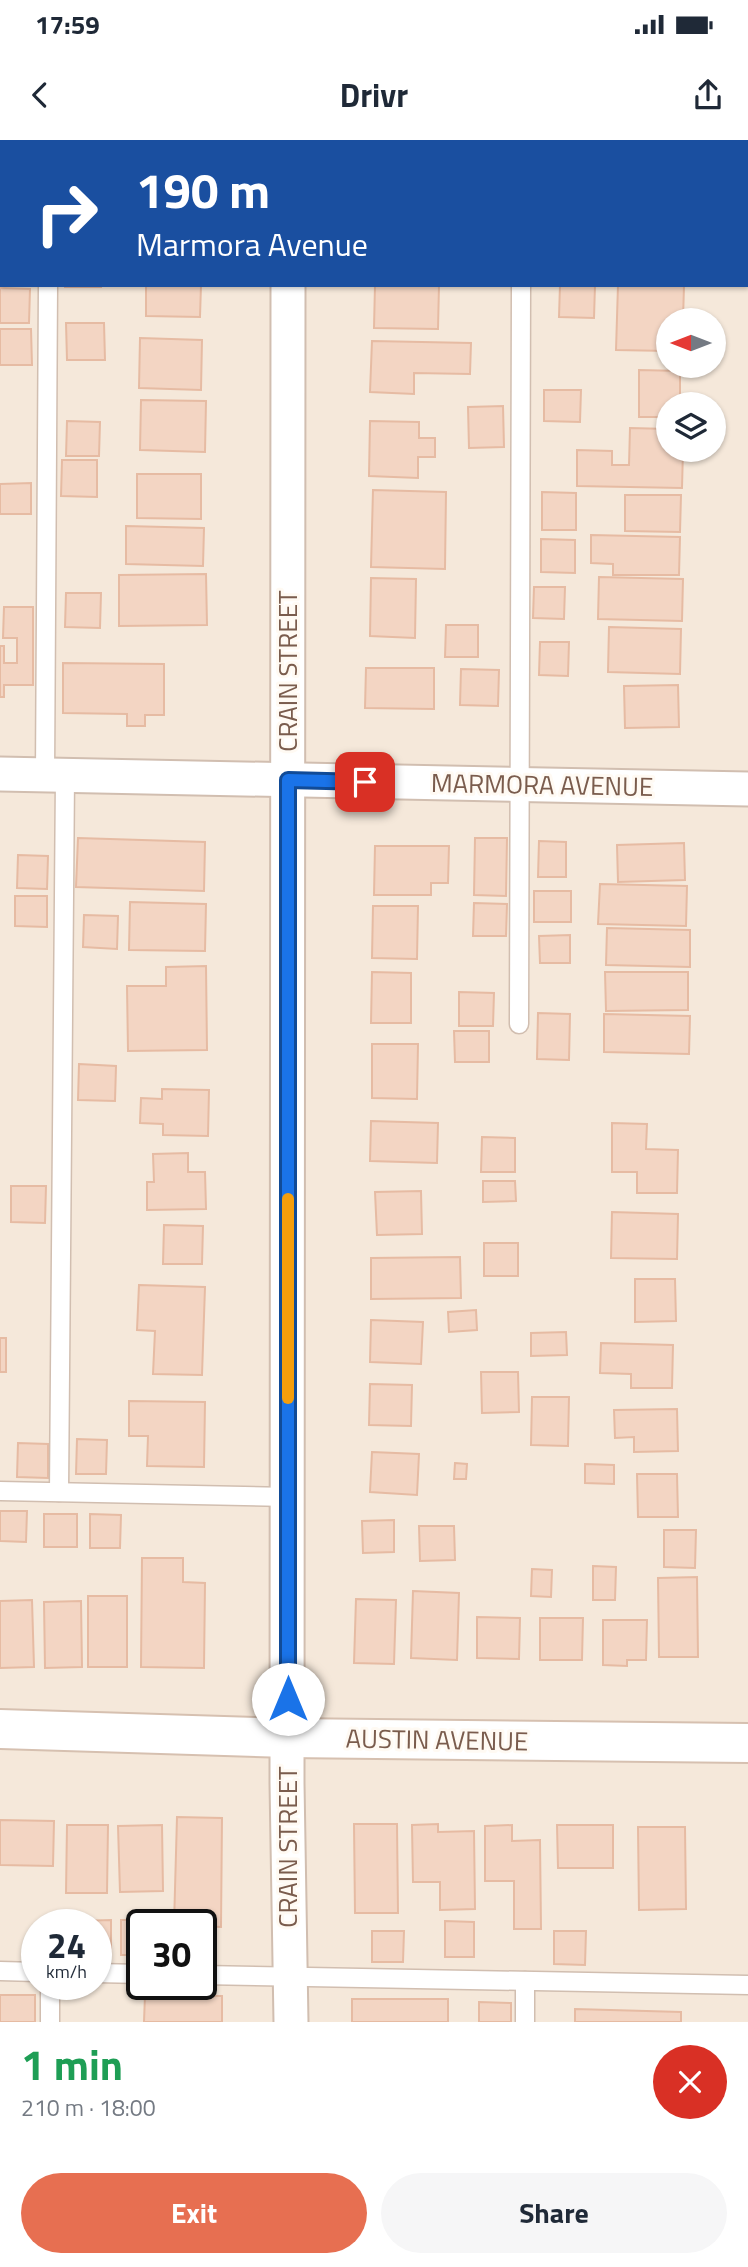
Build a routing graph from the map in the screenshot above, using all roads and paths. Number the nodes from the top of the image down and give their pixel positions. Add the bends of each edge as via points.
1 (48, 287) edge
2 (288, 287) edge
3 (521, 287) edge
4 (0, 774) edge
5 (55, 775) junction
6 (288, 780) junction
7 (520, 785) junction
8 (748, 789) edge
9 (519, 1024) dead end
10 (0, 1491) edge
11 (59, 1492) junction
12 (288, 1497) junction
13 (0, 1729) edge
14 (288, 1738) junction
15 (748, 1743) edge
16 (0, 1971) edge
17 (21, 1972) edge
18 (217, 1975) edge
19 (289, 1976) junction
20 (525, 1981) junction
21 (748, 1985) edge
22 (50, 2000) edge
23 (50, 2022) edge
24 (291, 2022) edge
25 (525, 2022) edge

1 - 5 lane
2 - 6 street, CRAIN STREET
3 - 7 lane
4 - 5 street, MARMORA AVENUE
5 - 6 street, MARMORA AVENUE
5 - 11 lane
6 - 7 street, MARMORA AVENUE
6 - 12 street, CRAIN STREET
7 - 8 street, MARMORA AVENUE
7 - 9 lane
10 - 11 lane
11 - 12 lane
12 - 14 street, CRAIN STREET
13 - 14 street, AUSTIN AVENUE
14 - 15 street, AUSTIN AVENUE
14 - 19 street, CRAIN STREET
16 - 17 lane
18 - 19 lane
19 - 20 lane
19 - 24 street, CRAIN STREET
20 - 21 lane
20 - 25 lane
22 - 23 lane

